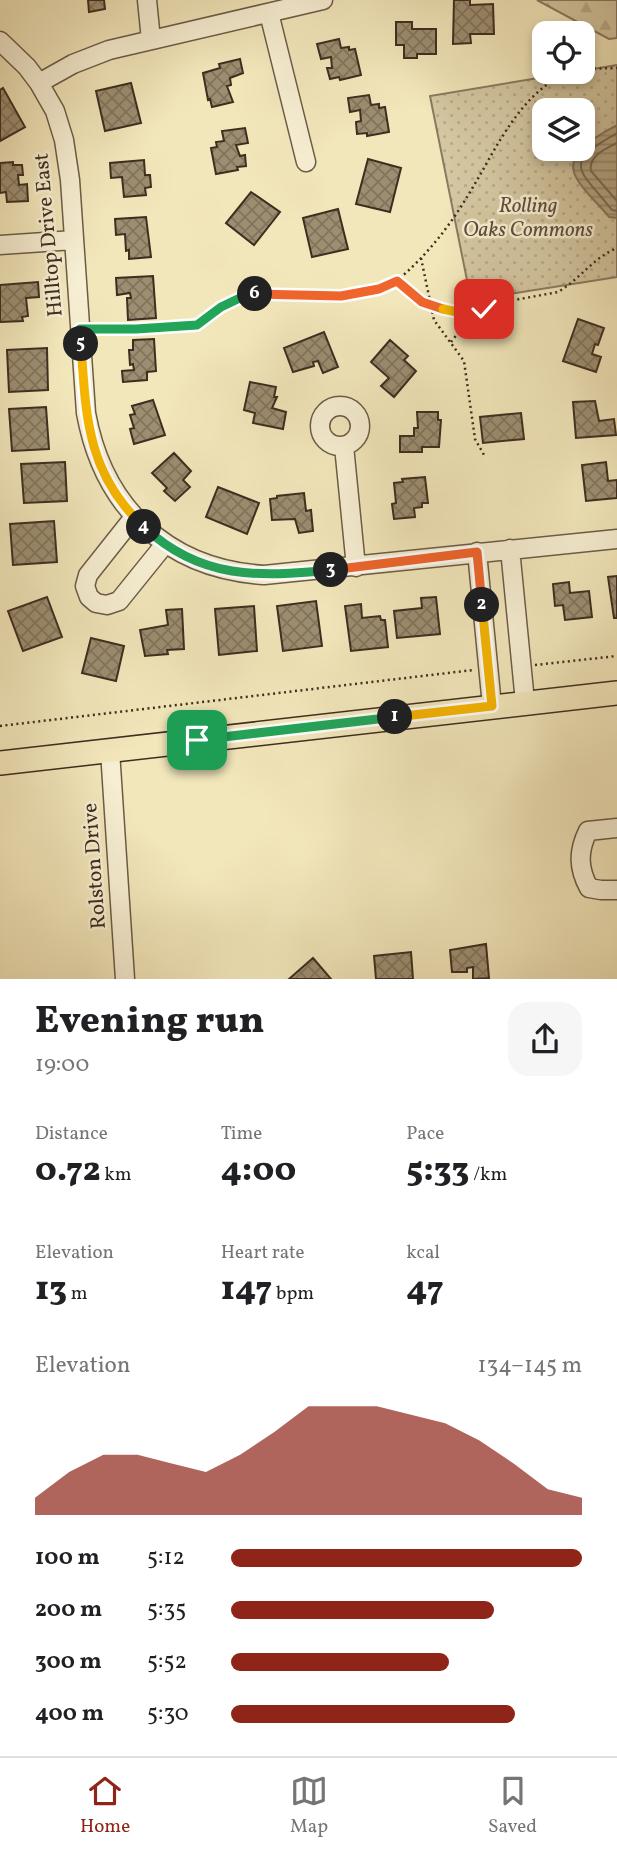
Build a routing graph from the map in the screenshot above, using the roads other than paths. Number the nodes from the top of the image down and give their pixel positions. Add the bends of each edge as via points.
1 (147, 0) edge
2 (323, 0) edge
3 (269, 13) junction
4 (151, 40) junction
5 (0, 41) edge
6 (38, 83) junction
7 (306, 162) dead end
8 (74, 240) junction
9 (0, 245) edge
10 (344, 446) dead end
11 (134, 517) junction
12 (617, 539) edge
13 (165, 544) junction
14 (510, 549) junction
15 (477, 552) junction
16 (356, 567) junction
17 (617, 693) edge
18 (525, 702) junction
19 (492, 706) junction
20 (110, 751) junction
21 (0, 763) edge
22 (617, 828) edge
23 (617, 890) edge
24 (125, 979) edge

1 - 4 street
2 - 3 street
3 - 4 street
3 - 7 street
4 - 6 street via 89,57
5 - 6 street, Hilltop Drive East
6 - 8 street, Hilltop Drive East via 55,111 64,140
8 - 9 street
8 - 11 street, Hilltop Drive East via 91,441 107,480
10 - 16 street
11 - 13 street, Hilltop Drive East
11 - 13 street via 88,575 89,597 107,605 119,601
12 - 14 street, Hilltop Drive East
13 - 16 street, Hilltop Drive East via 205,564 248,574
14 - 15 street, Hilltop Drive East
14 - 18 street
15 - 16 street, Hilltop Drive East
15 - 19 street
17 - 18 main road
18 - 19 main road
19 - 20 main road
20 - 21 main road
20 - 24 street, Rolston Drive
22 - 23 street via 588,831 580,847 583,877 589,888

